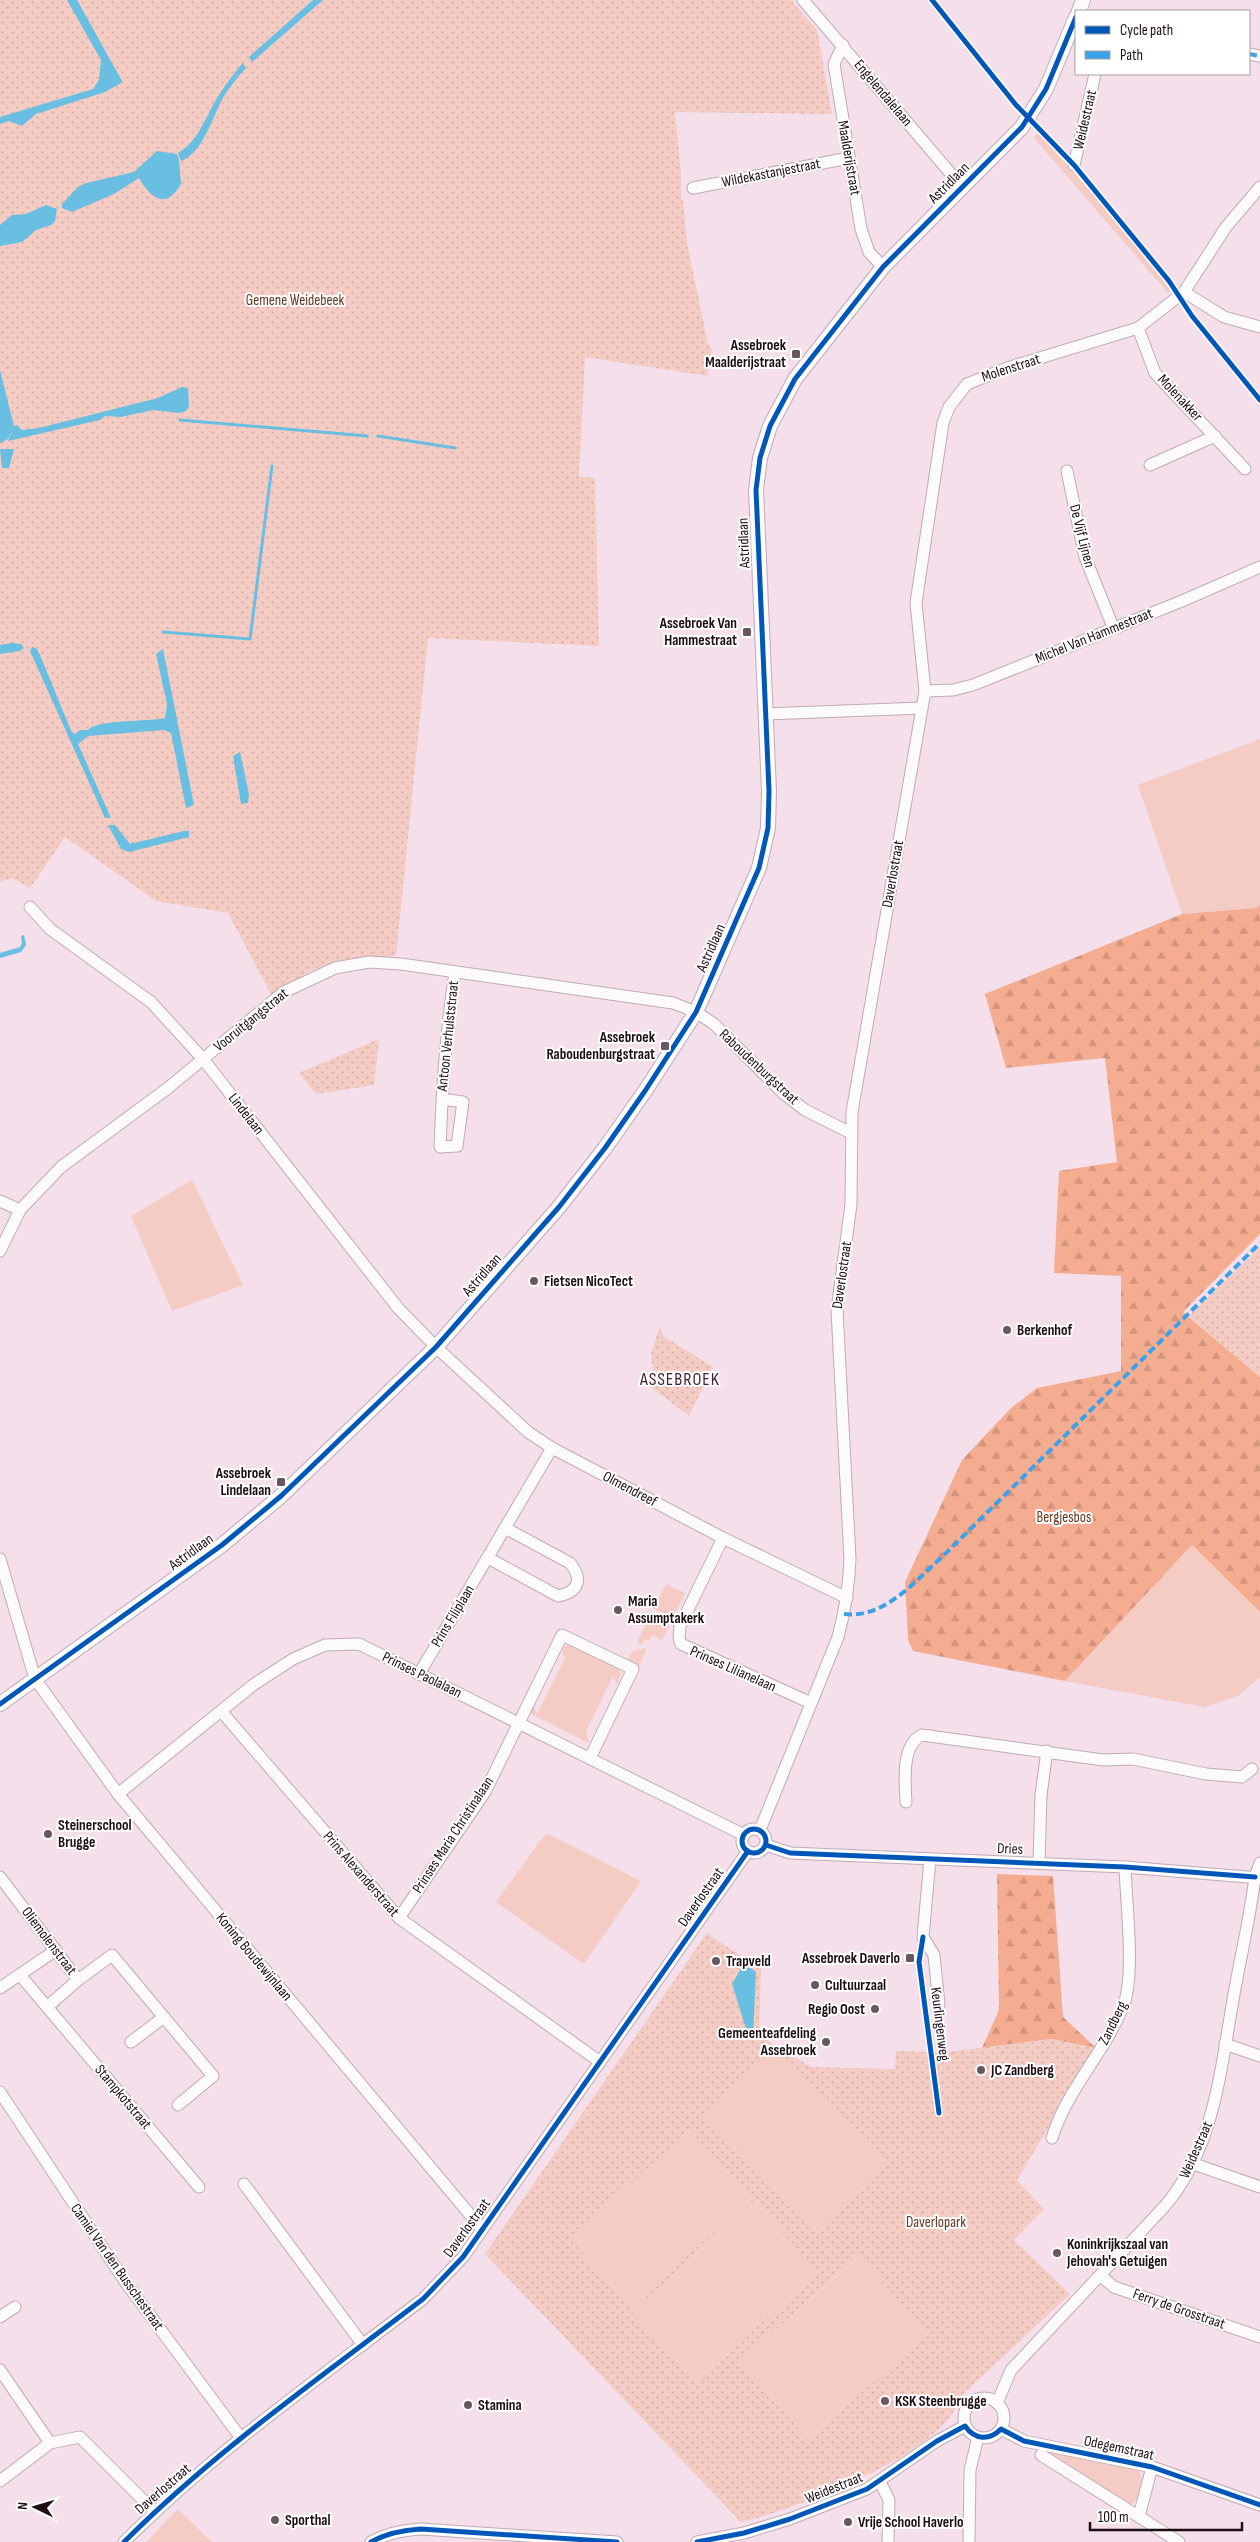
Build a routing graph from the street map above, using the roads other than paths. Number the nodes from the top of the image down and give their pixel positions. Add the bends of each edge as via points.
1 (807, 2) edge
2 (1075, 19) edge
3 (843, 45) junction
4 (1095, 75) edge
5 (849, 158) junction
6 (1074, 165) dead end
7 (1260, 187) edge
8 (693, 188) dead end
9 (963, 188) junction
10 (883, 267) junction
11 (1184, 292) junction
12 (1260, 327) edge
13 (1138, 328) junction
14 (1215, 436) junction
15 (1150, 464) dead end
16 (1245, 469) dead end
17 (1067, 471) dead end
18 (1260, 567) edge
19 (1113, 627) junction
20 (925, 692) junction
21 (922, 708) junction
22 (765, 714) junction
23 (30, 907) dead end
24 (455, 972) junction
25 (696, 1012) junction
26 (203, 1059) junction
27 (442, 1099) dead end
28 (851, 1133) junction
29 (0, 1201) edge
30 (20, 1210) junction
31 (0, 1251) edge
32 (436, 1347) junction
33 (552, 1448) junction
34 (505, 1528) junction
35 (723, 1538) junction
36 (488, 1558) junction
37 (0, 1559) edge
38 (847, 1598) junction
39 (419, 1674) junction
40 (35, 1679) junction
41 (811, 1703) junction
42 (0, 1704) edge
43 (221, 1711) junction
44 (518, 1723) junction
45 (1047, 1751) junction
46 (590, 1758) junction
47 (1252, 1769) dead end
48 (118, 1794) junction
49 (906, 1802) dead end
50 (760, 1830) junction
51 (744, 1835) junction
52 (766, 1845) junction
53 (748, 1852) junction
54 (930, 1859) junction
55 (1038, 1863) junction
56 (1260, 1863) edge
57 (1125, 1867) junction
58 (0, 1877) edge
59 (1257, 1877) edge
60 (398, 1918) junction
61 (56, 1950) junction
62 (20, 1975) junction
63 (78, 1980) junction
64 (0, 1988) edge
65 (939, 2005) dead end
66 (47, 2007) junction
67 (164, 2017) junction
68 (131, 2042) dead end
69 (1225, 2044) junction
70 (1260, 2056) edge
71 (600, 2062) junction
72 (0, 2092) edge
73 (178, 2105) dead end
74 (1052, 2138) dead end
75 (1194, 2164) junction
76 (244, 2184) dead end
77 (199, 2187) dead end
78 (1260, 2187) edge
79 (482, 2229) junction
80 (1101, 2276) junction
81 (15, 2307) dead end
82 (0, 2317) edge
83 (1260, 2337) edge
84 (363, 2345) junction
85 (0, 2370) edge
86 (997, 2403) junction
87 (966, 2426) junction
88 (1001, 2429) junction
89 (978, 2437) junction
90 (241, 2438) junction
91 (50, 2443) junction
92 (1041, 2455) dead end
93 (1152, 2467) junction
94 (0, 2481) edge
95 (880, 2482) junction
96 (1260, 2505) edge
97 (154, 2511) junction
98 (1139, 2516) junction
99 (537, 2539) edge
100 (124, 2542) edge
101 (371, 2542) edge
102 (617, 2542) edge
103 (697, 2542) edge
104 (888, 2542) edge
105 (969, 2542) edge
106 (1179, 2542) edge

1 - 3 street, Engelendalelaan
2 - 9 main road, Astridlaan via 1046,89 1029,118
3 - 5 street, Maalderijstraat via 834,64
3 - 9 street, Engelendalelaan
4 - 6 street, Weidestraat
5 - 8 street, Wildekastanjestraat
5 - 10 street, Maalderijstraat via 865,244
7 - 11 street, Molenstraat via 1226,227
9 - 10 main road, Astridlaan
10 - 22 main road, Astridlaan via 796,379 776,412 762,451 756,508
11 - 12 street via 1224,317
11 - 13 street, Molenstraat
13 - 14 street, Molenakker via 1156,373
13 - 20 street, Molenstraat via 979,378 966,384 948,407 916,603
14 - 15 street, Molenakker
14 - 16 street, Molenakker
17 - 19 street, De Vijf Lijnen via 1085,557
18 - 19 street, Michel Van Hammestraat
19 - 20 street, Michel Van Hammestraat via 973,685
20 - 21 street, Molenstraat
21 - 22 street
21 - 28 street, Daverlostraat
22 - 25 main road, Astridlaan via 769,791 765,848 756,876
23 - 26 street, Lindelaan via 50,929 151,1002
24 - 25 street, Vooruitgangstraat via 661,1000
24 - 26 street, Vooruitgangstraat via 389,962 335,968 284,992
24 - 27 street, Antoon Verhulststraat
25 - 28 street, Raboudenburgstraat via 714,1024 783,1093 805,1110
25 - 32 main road, Astridlaan via 605,1148 559,1207
26 - 30 street, Vooruitgangstraat via 61,1167
26 - 32 street, Lindelaan via 398,1308
28 - 38 street, Daverlostraat via 851,1204 837,1310 850,1559
29 - 30 street
30 - 31 street, Vooruitgangstraat
32 - 33 street, Olmendreef via 528,1432
32 - 40 main road, Astridlaan via 281,1496 237,1532
33 - 34 street, Prins Filiplaan
33 - 35 street, Olmendreef
34 - 36 street, Prins Filiplaan
34 - 36 street via 570,1563 579,1580 576,1588 558,1596
35 - 38 street, Olmendreef
35 - 41 street, Prinses Lilianelaan via 680,1626 681,1644
36 - 39 street, Prins Filiplaan
37 - 40 street
38 - 41 street, Daverlostraat via 838,1637
39 - 43 street, Prinses Paolalaan via 358,1644 325,1644 293,1659
39 - 44 street, Prinses Paolalaan
40 - 42 main road, Astridlaan
40 - 48 street, Koning Boudewijnlaan
41 - 50 street, Daverlostraat
43 - 48 street, Prinses Paolalaan
43 - 60 street, Prins Alexanderstraat
44 - 46 street, Prinses Paolalaan
44 - 46 street, Prinses Maria Christinalaan via 562,1635 633,1669
44 - 60 street, Prinses Maria Christinalaan via 484,1792
45 - 47 street via 1103,1760 1147,1761 1206,1774 1242,1777
45 - 49 street via 922,1735 911,1744 908,1752
45 - 55 street
46 - 51 street, Prinses Paolalaan
48 - 79 street, Koning Boudewijnlaan
50 - 51 street via 751,1830
50 - 52 street
51 - 53 street via 742,1842
52 - 53 street via 756,1853
52 - 54 street, Dries via 790,1853
53 - 71 street, Daverlostraat
54 - 55 street, Dries
54 - 65 street, Keurlingenweg via 924,1937 934,1955
55 - 57 street, Dries
56 - 59 street, Weidestraat
57 - 59 street, Dries
57 - 74 street, Zandberg via 1129,1972 1125,2002 1058,2119
58 - 61 street, Oliemolenstraat
59 - 69 street, Weidestraat
60 - 71 street, Prins Alexanderstraat
61 - 62 street
61 - 63 street, Oliemolenstraat
62 - 64 street
62 - 66 street, Stampkotstraat
63 - 66 street
63 - 67 street, Oliemolenstraat via 112,1955
66 - 77 street, Stampkotstraat
67 - 68 street
67 - 73 street, Oliemolenstraat via 213,2076
69 - 70 street
69 - 75 street, Weidestraat via 1211,2117
71 - 79 street, Daverlostraat
72 - 90 street, Camiel Van den Busschestraat via 126,2283
75 - 78 street
75 - 80 street, Weidestraat via 1176,2194
76 - 84 street
79 - 84 street, Daverlostraat via 423,2299
80 - 83 street, Ferry de Grosstraat via 1114,2287
80 - 86 street, Weidestraat via 1011,2370
81 - 82 street
84 - 90 street, Daverlostraat
85 - 91 street
86 - 87 street via 990,2398 972,2401 965,2410
86 - 88 street via 1004,2413
87 - 89 street
87 - 95 street, Weidestraat via 937,2441
88 - 89 street via 995,2435
88 - 93 street, Odegemstraat via 1024,2440
89 - 105 street via 970,2470
90 - 97 street, Daverlostraat
91 - 94 street
91 - 97 street via 80,2437
92 - 98 street
93 - 96 street, Odegemstraat
93 - 98 street
95 - 103 street, Weidestraat via 790,2519 744,2533
95 - 104 street via 889,2500
97 - 100 street, Daverlostraat
98 - 106 street
99 - 101 street via 422,2529 403,2530
99 - 102 street

